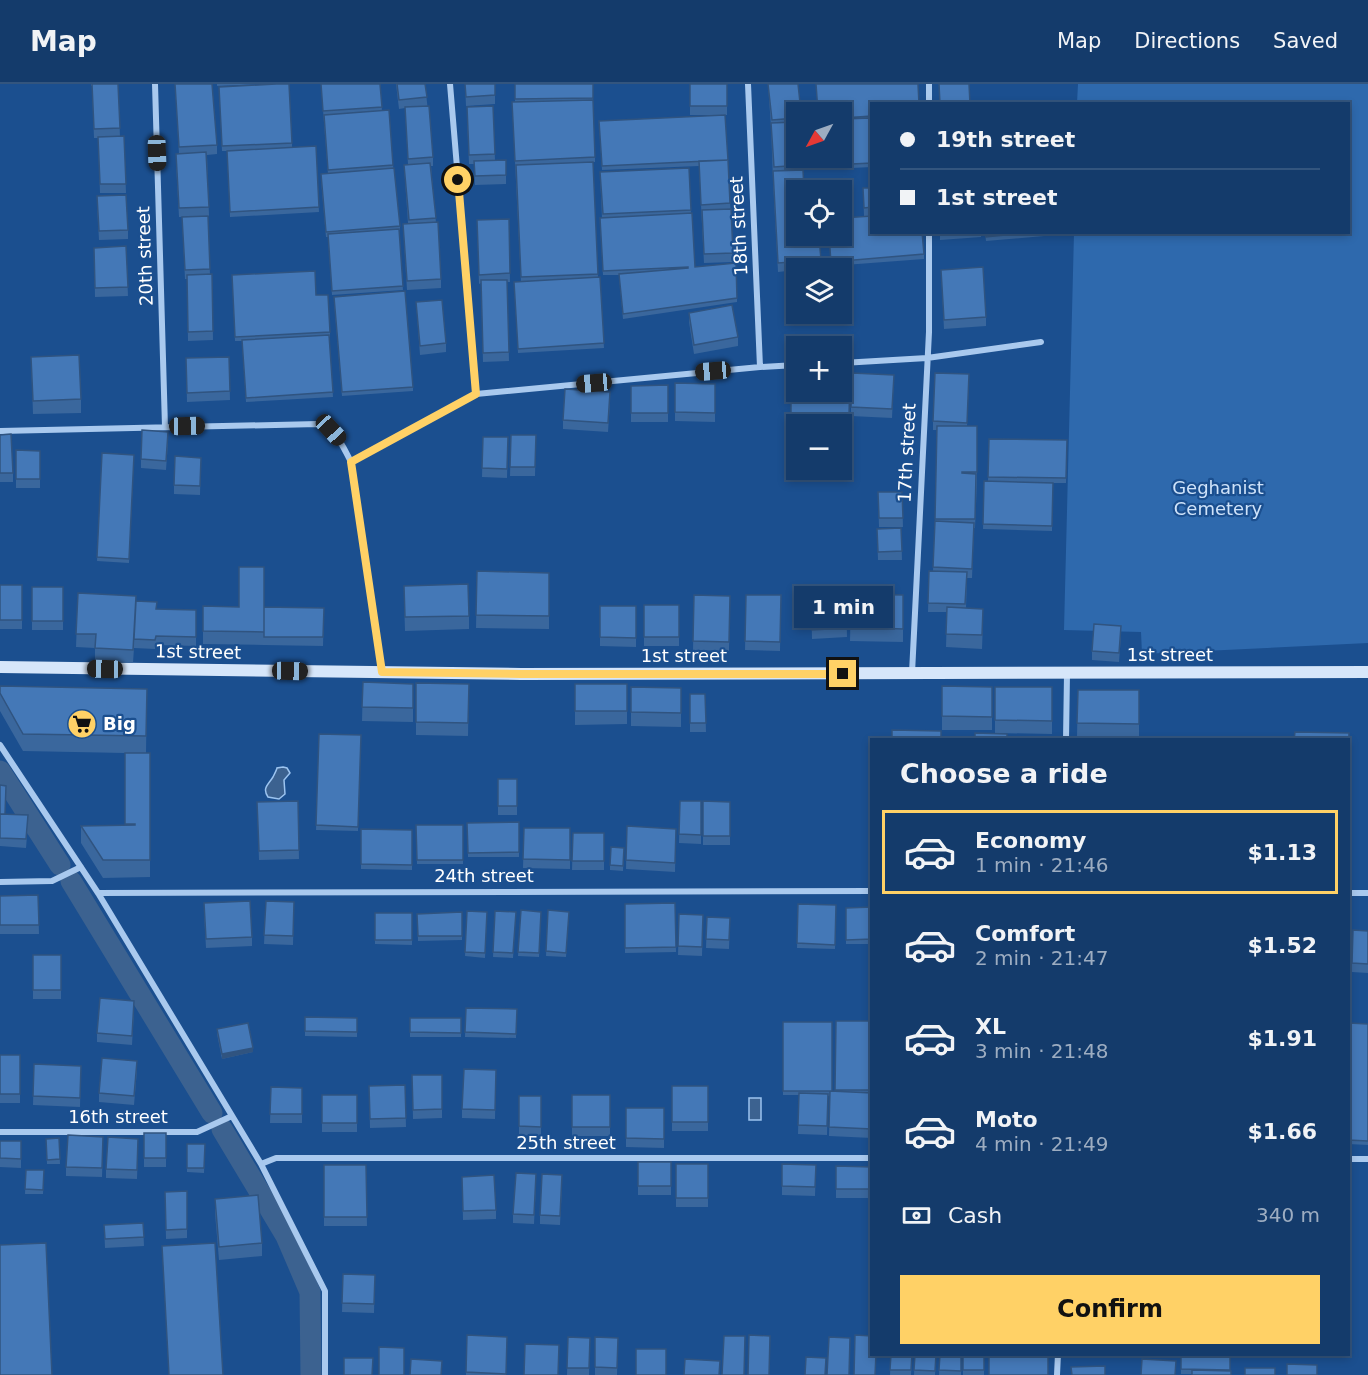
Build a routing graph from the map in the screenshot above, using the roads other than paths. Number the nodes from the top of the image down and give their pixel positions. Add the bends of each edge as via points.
1 (155, 84) edge
2 (450, 84) edge
3 (748, 84) edge
4 (929, 84) edge
5 (929, 102) edge
6 (929, 234) edge
7 (1041, 342) dead end
8 (927, 358) junction
9 (852, 362) edge
10 (786, 366) edge
11 (760, 367) junction
12 (476, 394) junction
13 (165, 427) junction
14 (0, 431) edge
15 (351, 462) junction
16 (0, 667) edge
17 (382, 672) junction
18 (1368, 672) edge
19 (912, 674) junction
20 (1067, 674) junction
21 (1066, 738) edge
22 (0, 745) edge
23 (81, 867) junction
24 (0, 882) edge
25 (870, 891) edge
26 (98, 893) junction
27 (1350, 893) edge
28 (1368, 893) edge
29 (232, 1116) junction
30 (0, 1132) edge
31 (870, 1158) edge
32 (1350, 1159) edge
33 (1368, 1159) edge
34 (261, 1164) junction
35 (1058, 1356) edge
36 (325, 1375) edge
37 (1057, 1375) edge

1 - 13 street, 20th street
2 - 12 street
3 - 11 street, 18th street
4 - 5 street
6 - 8 street, 17th street
7 - 8 street
8 - 9 street
8 - 19 street, 17th street
10 - 11 street
11 - 12 street
12 - 15 street
13 - 14 street
13 - 15 street via 318,424 340,440
15 - 17 street
16 - 17 main road, 1st street
17 - 19 main road, 1st street
18 - 20 main road, 1st street
19 - 20 main road, 1st street
20 - 21 street
22 - 23 street
23 - 24 street via 52,880
23 - 26 street
25 - 26 street, 24th street
26 - 29 street
27 - 28 street
29 - 30 street, 16th street via 197,1132
29 - 34 street
31 - 34 street, 25th street via 276,1158
32 - 33 street
34 - 36 street via 325,1291
35 - 37 street

